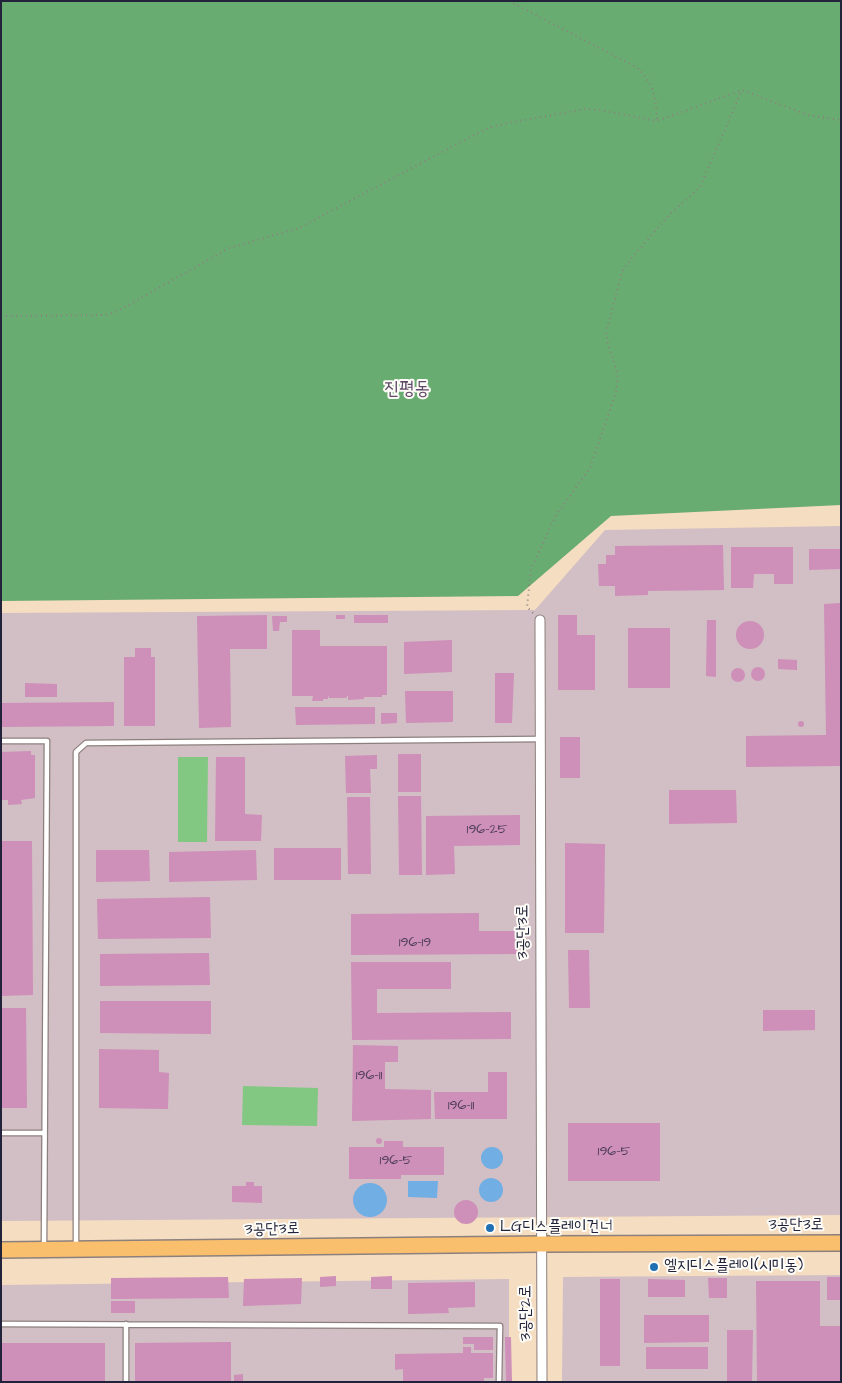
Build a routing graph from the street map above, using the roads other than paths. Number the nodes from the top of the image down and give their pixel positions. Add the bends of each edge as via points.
1 (540, 620) road end
2 (540, 739) junction
3 (1, 741) edge
4 (1, 1132) edge
5 (44, 1133) junction
6 (841, 1243) edge
7 (542, 1244) junction
8 (76, 1249) junction
9 (1, 1250) edge
10 (44, 1250) junction
11 (1, 1324) edge
12 (126, 1324) junction
13 (126, 1382) edge
14 (499, 1382) edge
15 (542, 1382) edge

1 - 2 street, 3공단3로
2 - 7 street, 3공단3로
2 - 8 lane via 86,743 76,752
3 - 5 lane via 47,741
4 - 5 lane
5 - 10 lane
6 - 7 main road, 3공단3로
7 - 8 main road, 3공단3로
7 - 15 street, 3공단2로
8 - 10 main road, 3공단3로
9 - 10 main road, 3공단3로
11 - 12 lane
12 - 13 lane
12 - 14 lane via 500,1326

